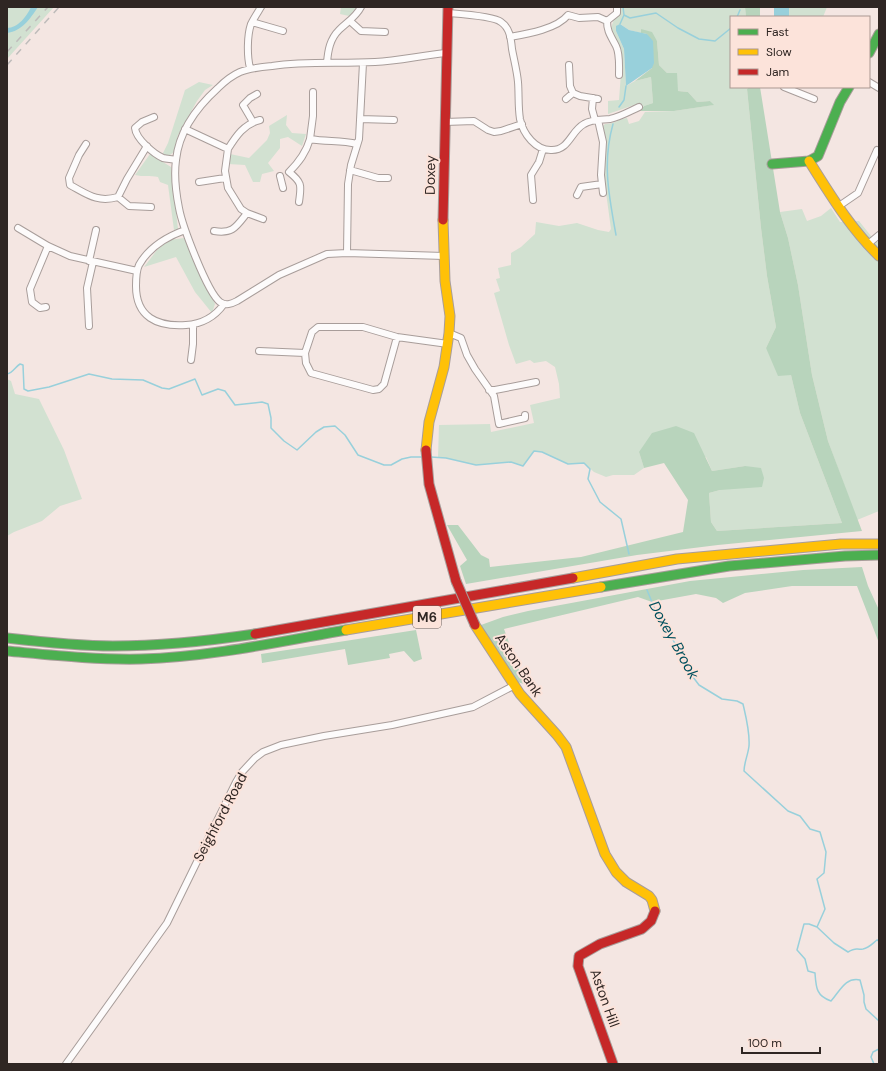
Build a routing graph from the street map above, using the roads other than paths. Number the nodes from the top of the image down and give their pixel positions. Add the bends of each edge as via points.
1 (261, 7) edge
2 (361, 7) edge
3 (570, 7) edge
4 (617, 7) edge
5 (448, 10) edge
6 (568, 15) junction
7 (350, 21) junction
8 (607, 21) junction
9 (252, 22) junction
10 (283, 31) dead end
11 (384, 32) dead end
12 (879, 34) edge
13 (510, 37) junction
14 (870, 52) edge
15 (447, 53) junction
16 (327, 63) junction
17 (362, 63) junction
18 (570, 65) dead end
19 (250, 68) junction
20 (619, 75) dead end
21 (870, 83) edge
22 (848, 88) edge
23 (879, 88) edge
24 (798, 89) edge
25 (313, 92) dead end
26 (573, 93) junction
27 (257, 94) dead end
28 (566, 99) dead end
29 (814, 99) dead end
30 (638, 107) dead end
31 (630, 111) junction
32 (154, 116) dead end
33 (360, 119) junction
34 (633, 119) dead end
35 (260, 120) dead end
36 (394, 120) dead end
37 (596, 120) junction
38 (253, 122) junction
39 (446, 122) junction
40 (522, 124) junction
41 (185, 129) junction
42 (310, 139) junction
43 (86, 144) dead end
44 (357, 144) junction
45 (147, 146) junction
46 (228, 149) junction
47 (544, 149) junction
48 (877, 150) dead end
49 (176, 160) junction
50 (810, 162) junction
51 (772, 164) dead end
52 (350, 170) junction
53 (280, 176) dead end
54 (225, 178) junction
55 (388, 178) dead end
56 (199, 182) dead end
57 (602, 184) junction
58 (283, 188) dead end
59 (603, 193) dead end
60 (577, 195) dead end
61 (118, 197) junction
62 (533, 200) dead end
63 (299, 202) dead end
64 (839, 206) junction
65 (151, 208) dead end
66 (247, 213) junction
67 (263, 219) dead end
68 (23, 228) dead end
69 (96, 230) dead end
70 (185, 230) junction
71 (214, 232) dead end
72 (879, 235) edge
73 (95, 238) junction
74 (102, 239) dead end
75 (867, 245) junction
76 (48, 246) junction
77 (347, 253) junction
78 (444, 256) junction
79 (879, 256) edge
80 (91, 261) junction
81 (137, 271) junction
82 (224, 304) junction
83 (43, 308) dead end
84 (194, 325) junction
85 (89, 326) dead end
86 (449, 333) junction
87 (397, 337) junction
88 (448, 344) junction
89 (260, 351) dead end
90 (305, 353) junction
91 (191, 360) dead end
92 (536, 382) dead end
93 (489, 390) junction
94 (525, 415) dead end
95 (426, 449) joint
96 (876, 544) edge
97 (879, 555) edge
98 (7, 638) edge
99 (7, 651) edge
100 (513, 686) junction
101 (626, 882) joint
102 (66, 1064) edge
103 (613, 1064) edge

1 - 9 street
2 - 7 street
3 - 6 street
4 - 8 street via 617,13
5 - 13 street via 497,20 506,28
5 - 15 main road, Doxey
6 - 8 street via 579,18 598,17
6 - 13 street via 538,32
7 - 11 street via 361,31
7 - 16 street via 333,38
8 - 20 street via 607,30 617,47
9 - 10 street
9 - 19 street via 248,57
12 - 14 main road
13 - 40 street
15 - 17 street
15 - 39 main road, Doxey
16 - 17 street
16 - 19 street via 294,63
17 - 33 street
18 - 26 street via 570,86
19 - 41 street via 239,72 218,88
21 - 23 street
22 - 50 main road via 818,156
24 - 29 street
25 - 42 street
26 - 28 street
26 - 37 street via 596,98 592,108
27 - 38 street via 243,105
30 - 31 street
31 - 34 street
31 - 37 street via 612,119
32 - 45 street via 135,128 135,133
33 - 36 street
33 - 44 street
35 - 38 street
37 - 47 street via 579,127 560,148 552,151
37 - 57 street via 603,142
38 - 46 street via 240,132
39 - 40 street via 474,121 494,132
39 - 78 main road, Doxey
40 - 47 street via 532,141
41 - 46 street
41 - 49 street
42 - 44 street
42 - 63 street via 307,150 289,172 298,179 301,188
43 - 61 street via 69,178 70,185 98,199
44 - 52 street
45 - 49 street via 165,159
45 - 61 street
46 - 54 street
47 - 62 street via 530,175
48 - 64 street via 858,193
49 - 70 street via 178,201
50 - 51 main road
50 - 64 main road
52 - 55 street via 378,178
52 - 77 street
53 - 58 street
54 - 56 street
54 - 66 street via 232,196
57 - 59 street
57 - 60 street via 581,187
61 - 65 street via 129,206
64 - 75 main road
66 - 67 street
66 - 71 street via 235,228 225,233
68 - 76 street
69 - 73 street
70 - 81 street via 169,236 154,247 145,256
70 - 82 street via 214,295
72 - 75 street
73 - 74 street
73 - 80 street
75 - 79 main road
76 - 80 street via 70,256
76 - 83 street via 30,290 32,302
77 - 78 street
77 - 82 street via 333,253 320,257 279,275 237,301
78 - 86 main road, Doxey via 450,316
80 - 81 street
80 - 85 street via 87,288
81 - 84 street via 138,303 145,313 154,321 164,324
82 - 84 street via 207,321
84 - 91 street
86 - 88 main road, Doxey
86 - 93 street via 461,338 467,354
87 - 88 street
87 - 90 street via 363,326 318,327 312,332
87 - 90 street via 384,384 379,389 373,390 311,373
88 - 95 main road, Doxey via 429,422
89 - 90 street
92 - 93 street
93 - 94 street via 494,396 499,424 525,418
95 - 100 main road, Aston Bank, bridge via 429,484 456,581 475,625
96 - 98 main road, M6 via 842,544 677,559 367,616 200,642 114,646
97 - 99 main road, M6 via 729,566 175,657 106,659
100 - 101 main road, Aston Bank via 558,734 566,747 602,849 616,872
100 - 102 street, Seighford Road via 473,707 281,745 262,752 242,772 236,782 167,923
101 - 103 main road, Aston Hill via 652,900 655,913 651,921 642,929 583,953 579,956 578,966

